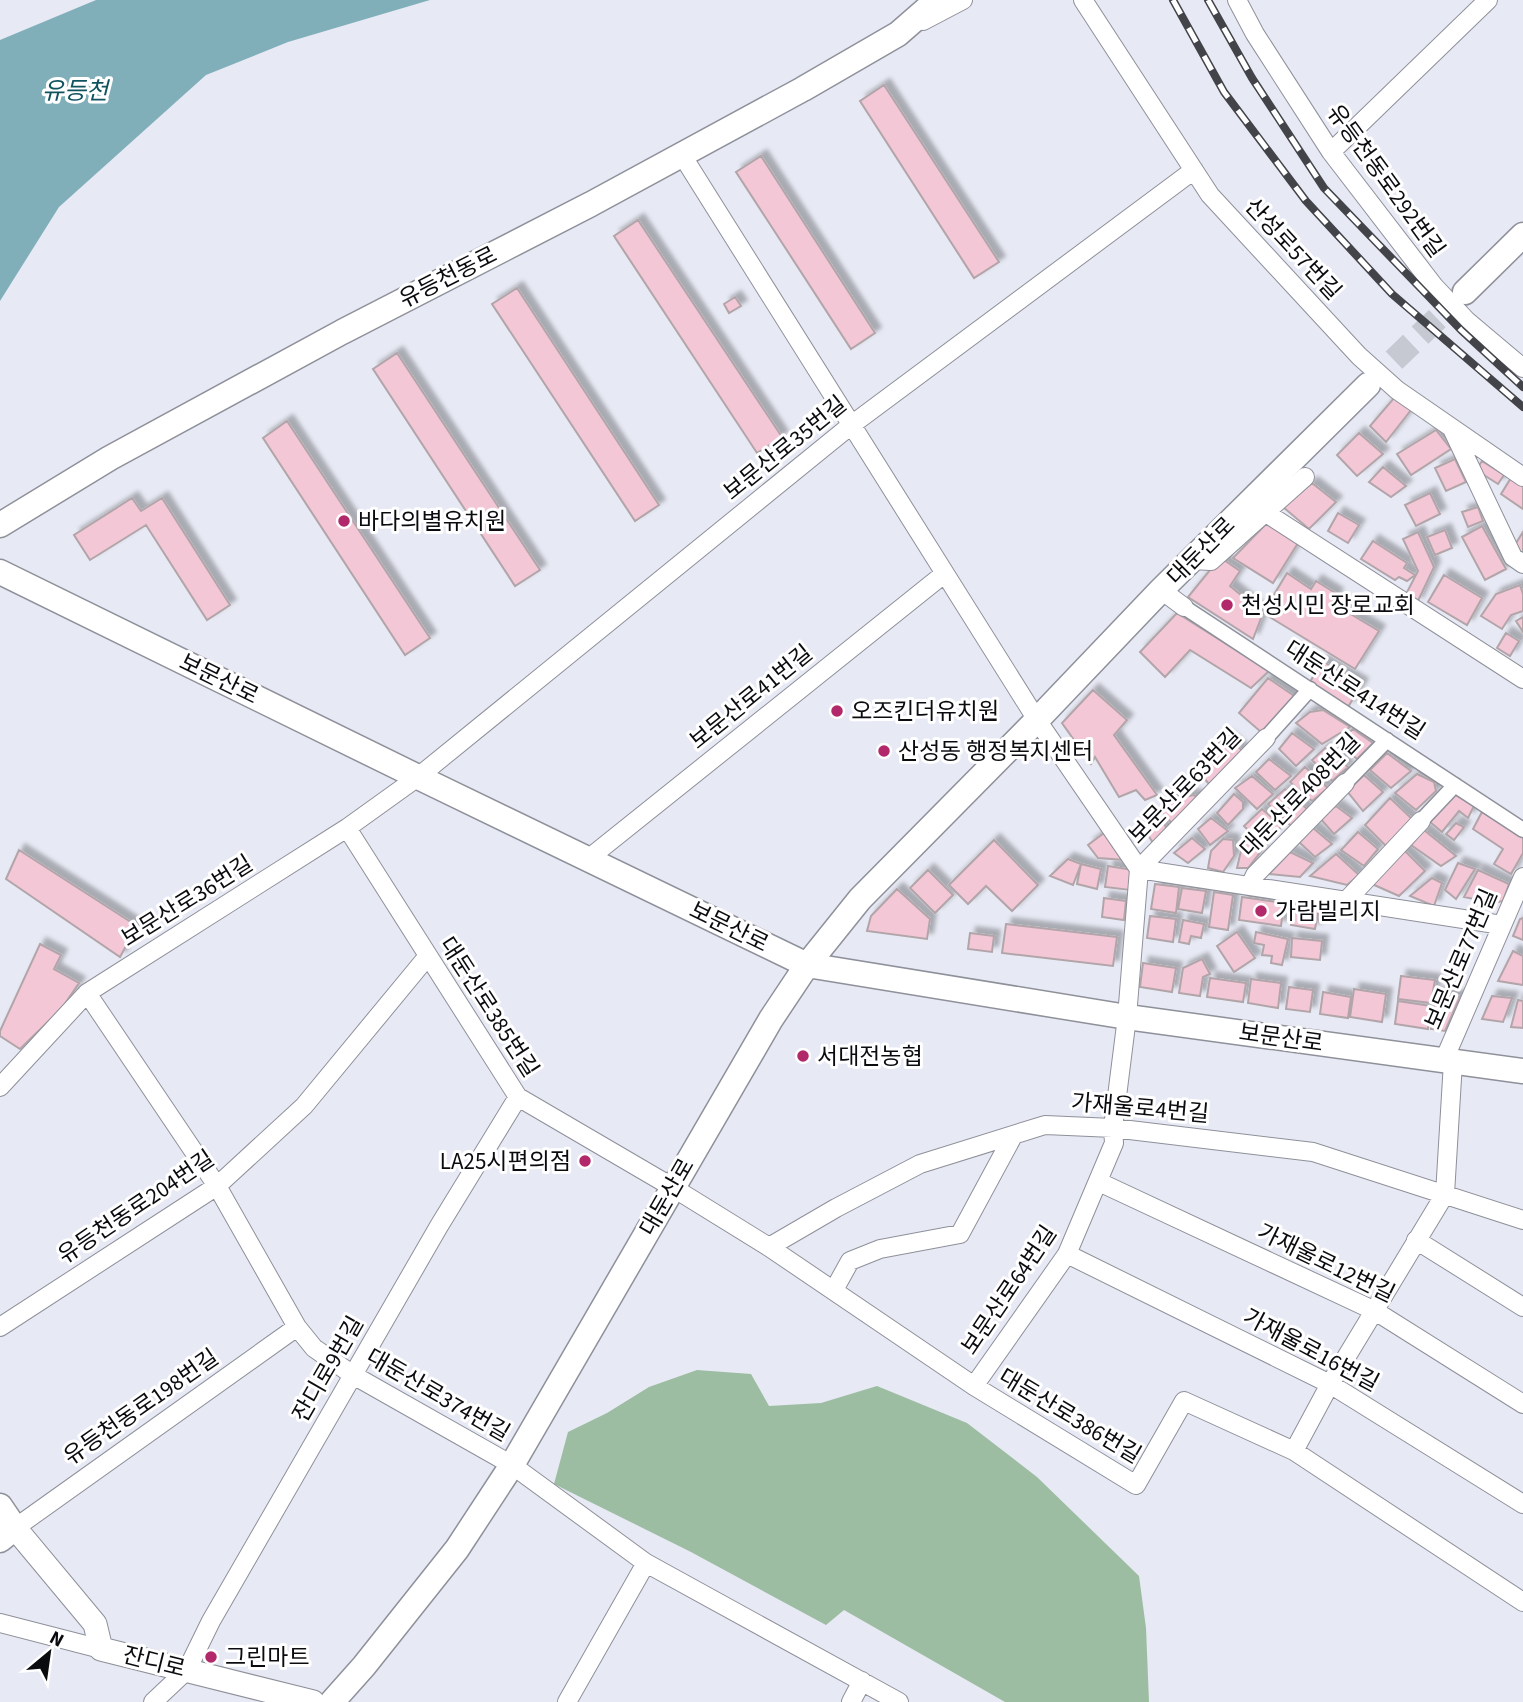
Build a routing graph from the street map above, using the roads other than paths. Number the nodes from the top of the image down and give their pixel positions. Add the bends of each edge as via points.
1 (937, 0) edge
2 (963, 0) edge
3 (1083, 0) edge
4 (1237, 0) edge
5 (1488, 0) edge
6 (898, 34) junction
7 (1331, 152) junction
8 (682, 155) junction
9 (1194, 170) junction
10 (1523, 235) edge
11 (1465, 292) tunnel mouth
12 (1523, 369) edge
13 (1368, 384) tunnel mouth
14 (850, 426) junction
15 (1451, 428) junction
16 (1305, 477) dead end
17 (1523, 477) edge
18 (1266, 513) junction
19 (0, 524) edge
20 (1191, 560) junction
21 (1523, 564) edge
22 (0, 572) edge
23 (944, 573) junction
24 (1161, 590) junction
25 (1184, 607) joint
26 (1523, 680) edge
27 (1310, 690) junction
28 (1037, 720) junction
29 (1266, 738) joint
30 (1387, 740) junction
31 (418, 778) junction
32 (1346, 782) joint
33 (1455, 785) junction
34 (1421, 821) joint
35 (347, 828) junction
36 (1523, 830) edge
37 (588, 859) junction
38 (1139, 869) junction
39 (1523, 877) edge
40 (1251, 886) junction
41 (1346, 901) junction
42 (1502, 925) junction
43 (427, 957) junction
44 (807, 965) junction
45 (87, 993) junction
46 (1127, 1017) junction
47 (1448, 1061) junction
48 (1523, 1071) edge
49 (0, 1087) edge
50 (518, 1097) junction
51 (1114, 1128) junction
52 (1013, 1136) junction
53 (1099, 1182) junction
54 (217, 1186) junction
55 (673, 1187) junction
56 (1445, 1194) junction
57 (1523, 1220) edge
58 (1416, 1240) junction
59 (769, 1247) junction
60 (1067, 1254) junction
61 (834, 1290) junction
62 (1523, 1307) edge
63 (1375, 1311) junction
64 (0, 1327) edge
65 (297, 1328) junction
66 (353, 1375) junction
67 (1331, 1384) junction
68 (974, 1386) junction
69 (1523, 1404) edge
70 (1294, 1451) junction
71 (512, 1465) junction
72 (1523, 1504) edge
73 (0, 1506) edge
74 (8, 1534) edge
75 (646, 1563) junction
76 (1523, 1602) edge
77 (0, 1623) edge
78 (101, 1649) junction
79 (187, 1670) junction
80 (862, 1681) junction
81 (153, 1702) edge
82 (313, 1702) edge
83 (332, 1702) edge
84 (567, 1702) edge
85 (851, 1702) edge
86 (899, 1702) edge

1 - 6 main road, 유등천동로
2 - 6 street, 유등천동로
3 - 9 street, 산성로57번길
4 - 7 street, 유등천동로292번길
5 - 7 street
6 - 8 main road, 유등천동로
7 - 12 street, 유등천동로292번길 via 1434,286
8 - 14 street
8 - 19 main road, 유등천동로 via 330,338
9 - 14 street, 보문산로35번길
9 - 15 street, 산성로57번길 via 1210,195 1359,356 1396,390
10 - 11 main road
13 - 20 main road, 대둔산로
14 - 23 street
14 - 31 street, 보문산로35번길
15 - 17 street, 산성로57번길
15 - 21 street via 1513,557
16 - 18 street
18 - 20 street via 1211,561
18 - 26 street
20 - 24 main road, 대둔산로
22 - 31 main road, 보문산로
23 - 28 street
23 - 37 street, 보문산로41번길
24 - 25 street, 대둔산로414번길
24 - 28 main road, 대둔산로
25 - 27 street, 대둔산로414번길
27 - 29 street, 보문산로63번길
27 - 30 street, 대둔산로414번길
28 - 38 street
28 - 44 main road, 대둔산로 via 860,899
29 - 38 street, 보문산로63번길
30 - 32 street, 대둔산로408번길
30 - 33 street, 대둔산로414번길
31 - 35 street, 보문산로36번길
31 - 37 main road, 보문산로
32 - 40 street, 대둔산로408번길 via 1255,876
33 - 34 street
33 - 36 street, 대둔산로414번길
34 - 41 street
35 - 43 street, 대둔산로385번길
35 - 45 street, 보문산로36번길
37 - 44 main road, 보문산로
38 - 40 street, 대둔산로408번길
38 - 46 street, 보문산로63번길
39 - 42 street, 보문산로77번길
40 - 41 street, 대둔산로408번길
41 - 42 street, 대둔산로408번길
42 - 47 street, 보문산로77번길
43 - 50 street, 대둔산로385번길
43 - 54 street, 유등천동로204번길 via 304,1106
44 - 46 main road, 보문산로
44 - 55 main road, 대둔산로
45 - 49 street, 보문산로36번길
45 - 54 street, 대둔산로374번길
46 - 47 main road, 보문산로
46 - 51 street, 보문산로64번길
47 - 48 main road, 보문산로
47 - 56 street, 보문산로77번길
50 - 55 street, 대둔산로385번길
50 - 66 street, 잔디로9번길
51 - 52 street, 가재울로4번길 via 1045,1125
51 - 53 street, 보문산로64번길 via 1114,1143
51 - 56 street, 가재울로4번길 via 1313,1152
52 - 59 street, 가재울로4번길 via 920,1164
52 - 61 street via 960,1234 880,1249 850,1261
53 - 60 street, 보문산로64번길
53 - 63 street, 가재울로12번길
54 - 64 street, 유등천동로204번길
54 - 65 street, 대둔산로374번길
55 - 59 street, 대둔산로386번길
55 - 71 main road, 대둔산로
56 - 57 street, 가재울로4번길
56 - 58 street
58 - 62 street
58 - 63 street
59 - 61 street, 대둔산로386번길
60 - 67 street, 가재울로16번길
60 - 68 street, 보문산로64번길
61 - 68 street, 대둔산로386번길
63 - 67 street
63 - 69 street, 가재울로12번길
65 - 66 street, 대둔산로374번길 via 314,1348
65 - 74 street, 유등천동로198번길
66 - 71 street, 대둔산로374번길
66 - 79 street, 잔디로9번길 via 211,1620
67 - 70 street
67 - 72 street, 가재울로16번길
68 - 70 street, 대둔산로386번길 via 1136,1485 1184,1401
70 - 76 street, 대둔산로386번길
71 - 75 street, 대둔산로374번길
71 - 83 main road, 대둔산로 via 457,1549
73 - 74 main road
74 - 78 street, 잔디로 via 95,1624
75 - 80 street, 대둔산로374번길
75 - 84 street
77 - 78 street
78 - 79 street, 잔디로
79 - 81 street
79 - 82 street, 잔디로
80 - 85 street
80 - 86 street, 대둔산로374번길

